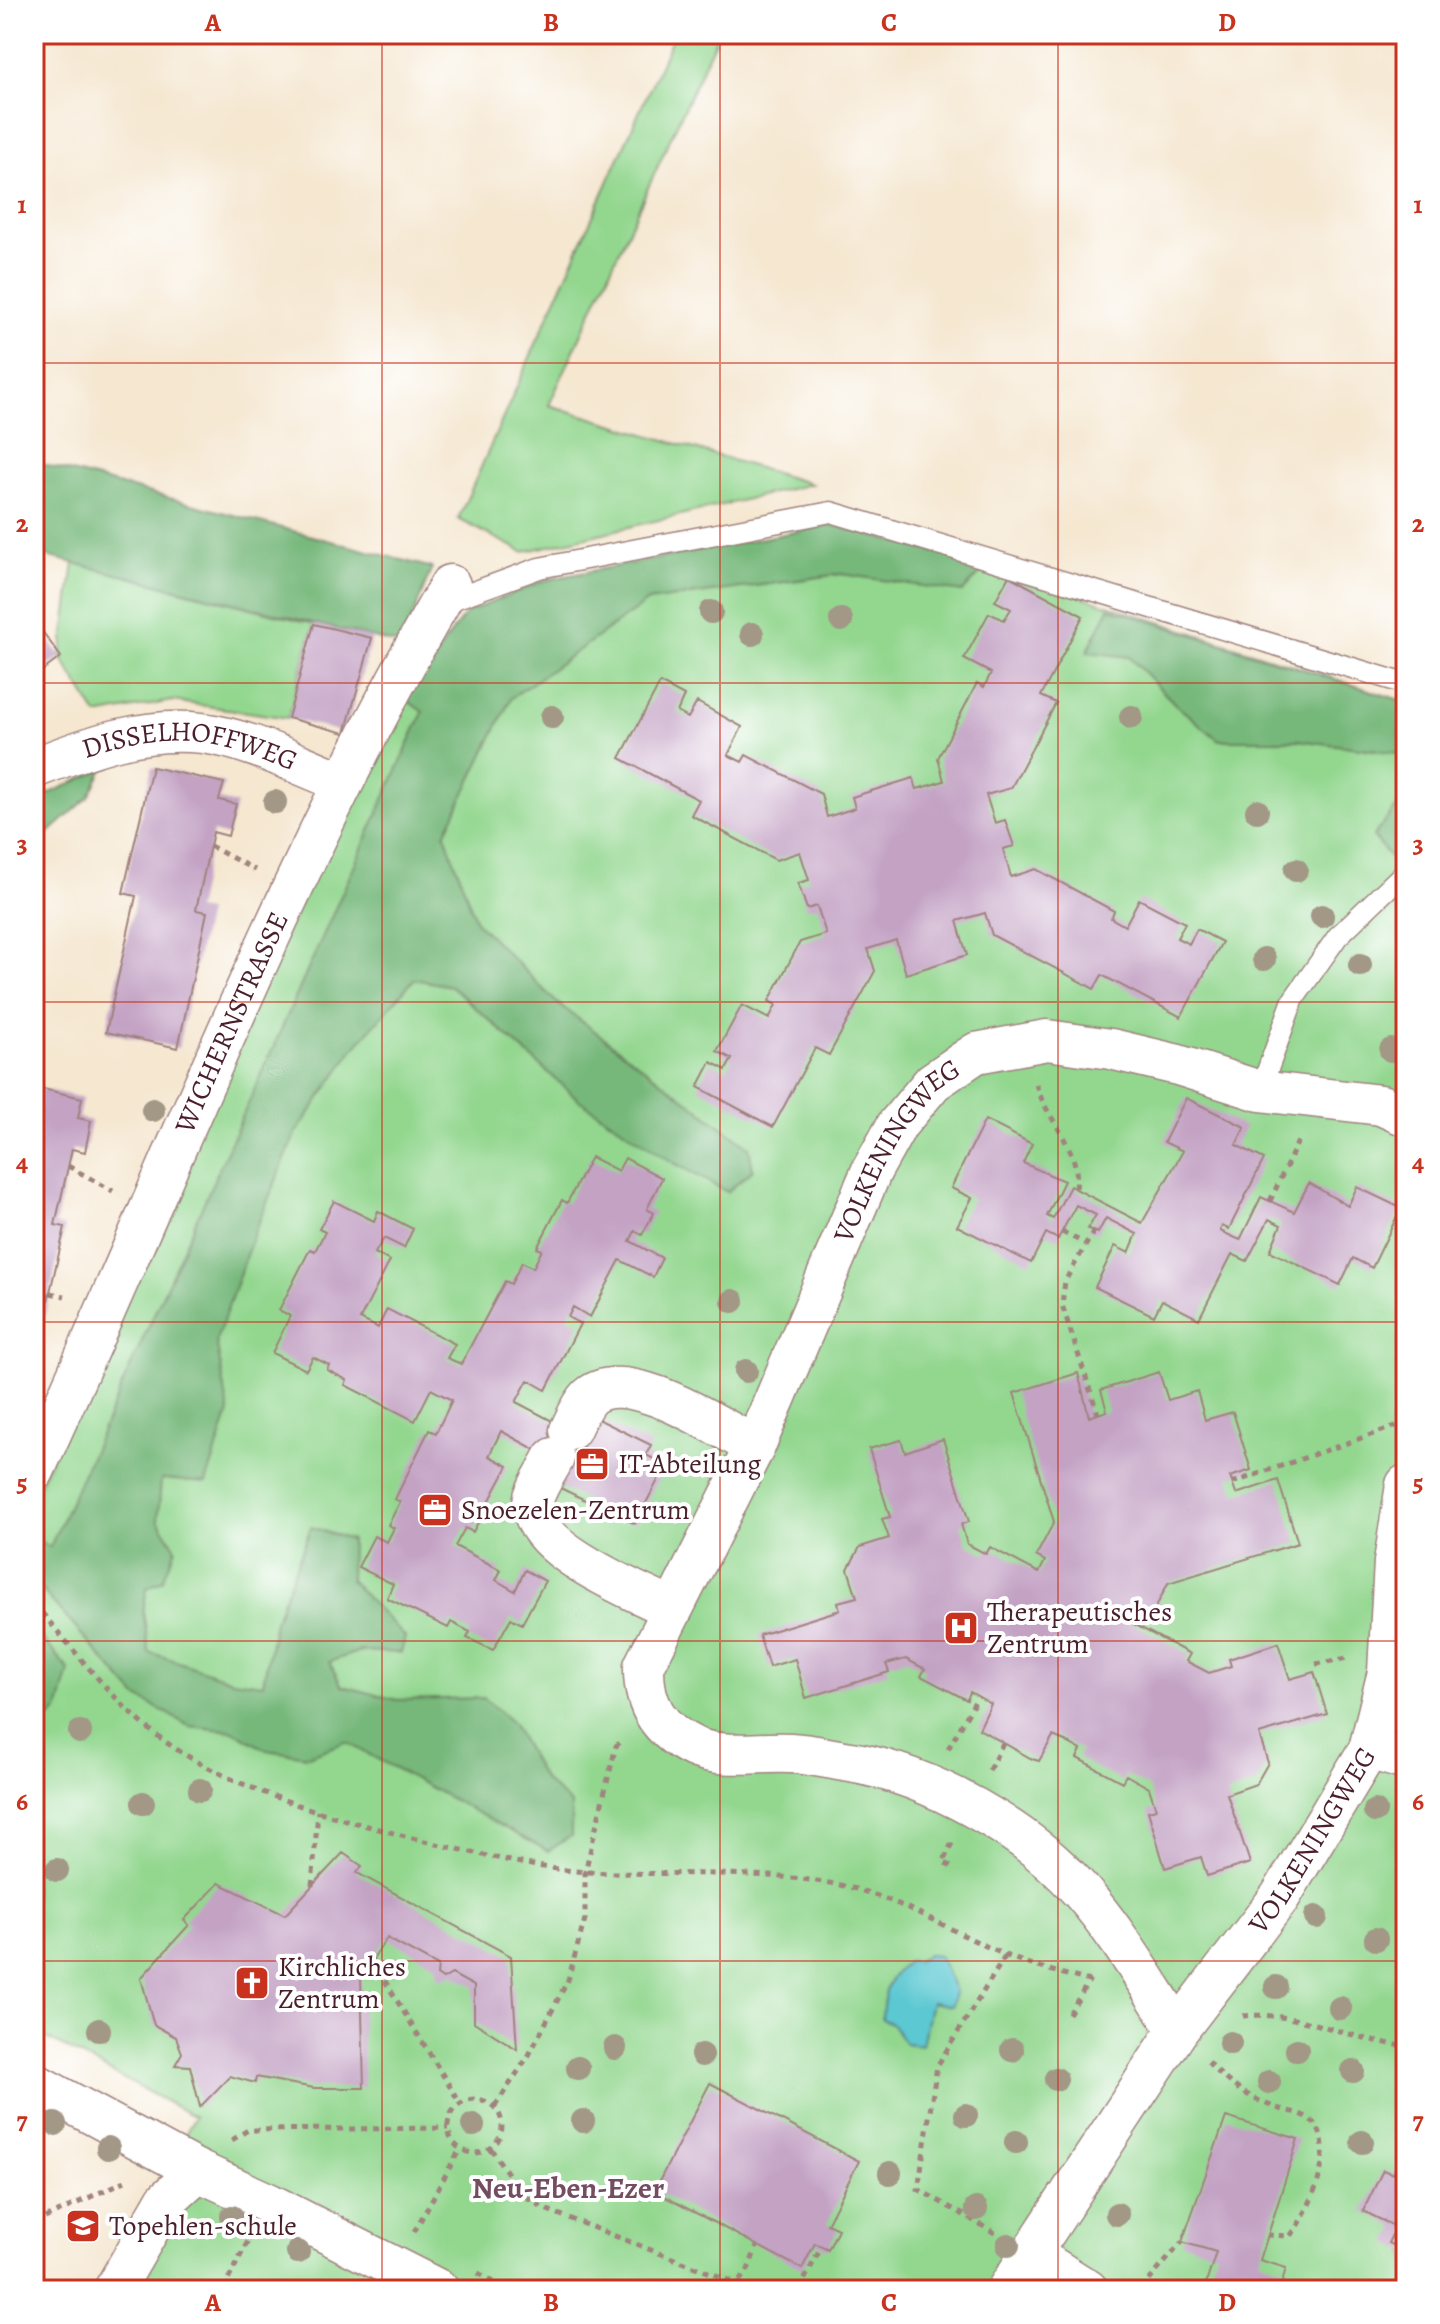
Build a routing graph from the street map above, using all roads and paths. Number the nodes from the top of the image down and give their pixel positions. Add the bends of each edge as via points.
1 (444, 595) joint
2 (1406, 684) edge
3 (34, 768) edge
4 (343, 782) junction
5 (210, 846) dead end
6 (1406, 871) edge
7 (292, 889) junction
8 (1024, 1044) junction
9 (1260, 1091) junction
10 (1319, 1098) junction
11 (1406, 1116) edge
12 (68, 1166) dead end
13 (1076, 1188) dead end
14 (1270, 1201) dead end
15 (148, 1210) junction
16 (1094, 1231) dead end
17 (1062, 1232) dead end
18 (1086, 1244) junction
19 (1098, 1414) dead end
20 (1406, 1428) edge
21 (755, 1446) junction
22 (34, 1471) edge
23 (1232, 1483) dead end
24 (1406, 1485) edge
25 (34, 1604) edge
26 (672, 1609) junction
27 (978, 1696) dead end
28 (651, 1710) junction
29 (1388, 1755) edge
30 (928, 1785) junction
31 (318, 1811) junction
32 (585, 1872) junction
33 (312, 1886) dead end
34 (1120, 1942) junction
35 (1006, 1955) junction
36 (372, 1960) dead end
37 (1089, 1981) junction
38 (1069, 2014) dead end
39 (1178, 2030) junction
40 (1406, 2046) edge
41 (34, 2083) edge
42 (460, 2103) junction
43 (495, 2106) junction
44 (460, 2149) junction
45 (491, 2149) junction
46 (198, 2171) junction
47 (270, 2204) junction
48 (1268, 2235) dead end
49 (1182, 2242) dead end
50 (757, 2246) dead end
51 (822, 2246) dead end
52 (1031, 2254) junction
53 (394, 2266) junction
54 (737, 2280) junction
55 (114, 2290) edge
56 (223, 2290) edge
57 (439, 2290) edge
58 (732, 2290) edge
59 (755, 2290) edge
60 (799, 2290) edge
61 (1007, 2290) edge
62 (1088, 2290) edge
63 (1141, 2290) edge

1 - 2 lane via 539,568 831,512
1 - 4 street, WICHERNSTRASSE
3 - 4 street, DISSELHOFFWEG via 104,743 181,732 233,740
4 - 7 street, WICHERNSTRASSE
5 - 7 path
6 - 9 lane via 1338,936 1293,1000
7 - 15 street, WICHERNSTRASSE
8 - 9 street, VOLKENINGWEG via 1047,1040 1111,1049
8 - 13 path via 1040,1099 1075,1161
8 - 21 street, VOLKENINGWEG via 976,1053 933,1082 897,1125 872,1170
9 - 10 street, VOLKENINGWEG
10 - 11 street, VOLKENINGWEG via 1381,1105
10 - 14 path
12 - 15 path
15 - 22 street, WICHERNSTRASSE
16 - 18 path
17 - 18 path
18 - 19 path via 1065,1281 1062,1305
20 - 23 path via 1399,1425
21 - 26 street, VOLKENINGWEG
21 - 26 street via 651,1393 604,1389 588,1398 533,1499 547,1538 580,1562
24 - 29 street, VOLKENINGWEG via 1394,1562
25 - 31 path via 128,1711 164,1741 204,1765
26 - 28 street, VOLKENINGWEG via 644,1666 643,1691
27 - 30 path
28 - 30 street via 673,1734 697,1749 809,1755 908,1775
28 - 32 path via 616,1746
29 - 39 street, VOLKENINGWEG
30 - 34 street via 1012,1832 1061,1870
31 - 32 path via 493,1857
31 - 33 path
32 - 35 path via 780,1877 835,1884 901,1904
32 - 43 path via 585,1919 568,1980
34 - 37 path
34 - 39 street
35 - 37 path
35 - 52 path via 937,2066 918,2189
36 - 42 path
37 - 38 path
39 - 40 path via 1211,2019 1257,2014
39 - 48 path via 1230,2085 1310,2119 1324,2141 1304,2219 1290,2236
39 - 52 street, VOLKENINGWEG
41 - 46 street
42 - 43 path via 478,2098
42 - 44 path via 448,2128
43 - 45 path via 503,2128
44 - 45 path
44 - 53 path
45 - 54 path via 522,2194 545,2209
46 - 47 street
46 - 55 street via 166,2200
47 - 53 street
47 - 56 path
49 - 63 path
50 - 54 path via 748,2270
51 - 60 path
52 - 61 street, VOLKENINGWEG
52 - 62 street
53 - 57 street
54 - 58 path
54 - 59 path

